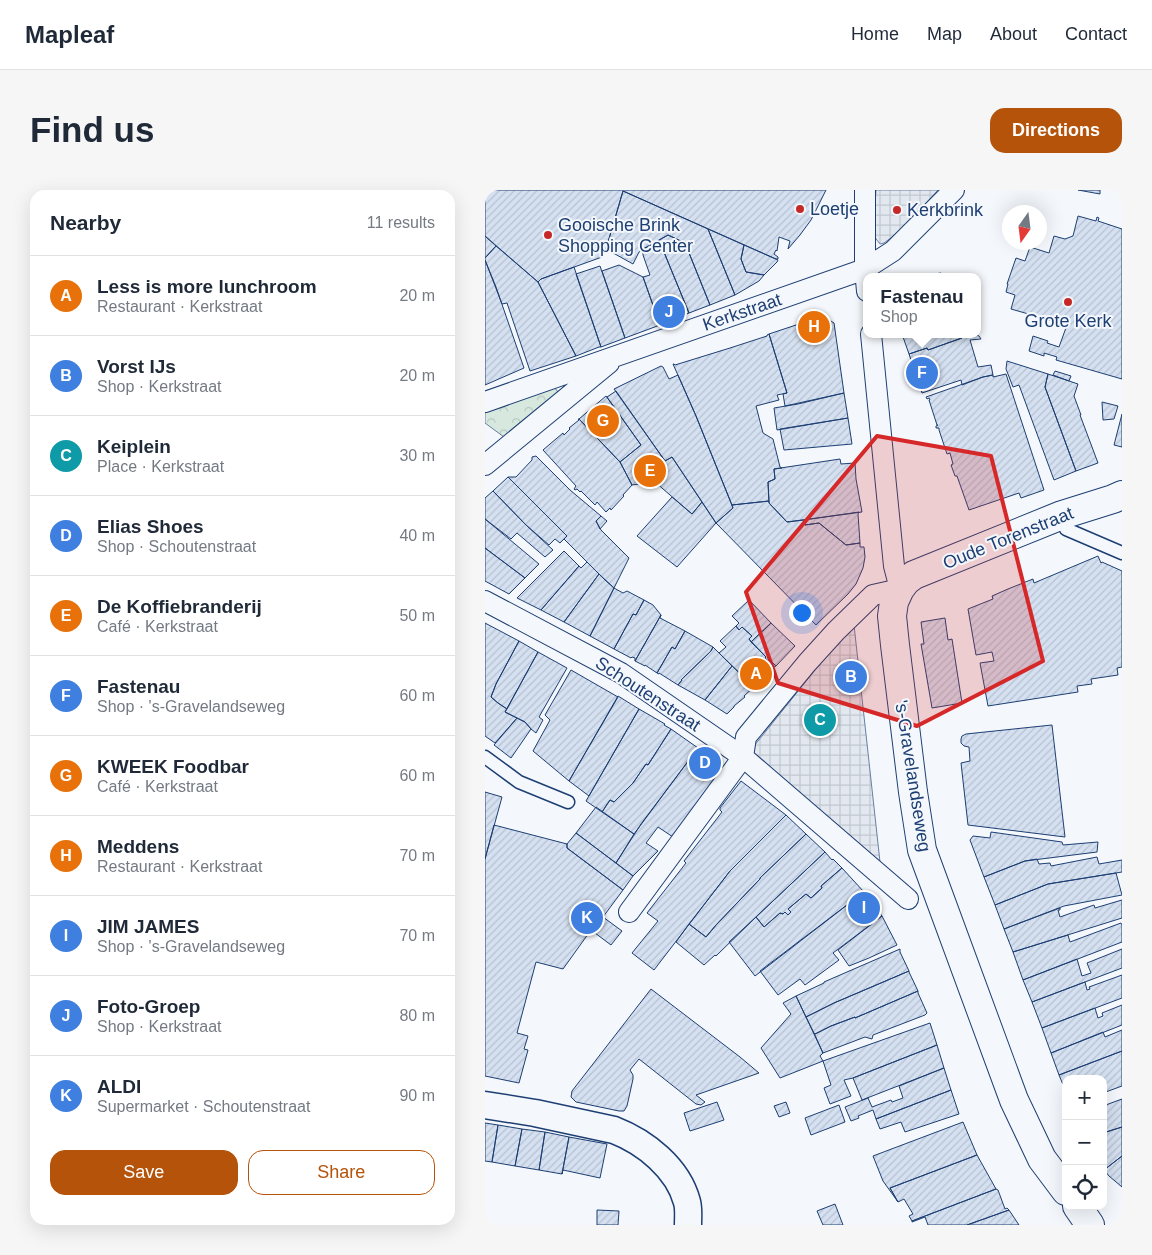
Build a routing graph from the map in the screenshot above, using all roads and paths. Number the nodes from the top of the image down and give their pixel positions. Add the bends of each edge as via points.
1 (865, 190) edge
2 (954, 190) edge
3 (865, 269) junction
4 (865, 273) edge
5 (871, 338) edge
6 (619, 355) junction
7 (485, 402) edge
8 (485, 465) edge
9 (1122, 495) edge
10 (1062, 515) junction
11 (1122, 553) edge
12 (900, 589) junction
13 (485, 601) edge
14 (485, 757) edge
15 (743, 757) junction
16 (568, 802) dead end
17 (908, 899) dead end
18 (629, 912) dead end
19 (485, 1105) edge
20 (1062, 1185) edge
21 (1080, 1210) edge
22 (688, 1225) edge
23 (1090, 1225) edge

1 - 3 street
2 - 3 street via 893,251
3 - 4 street
3 - 6 street, Kerkstraat
5 - 12 street via 893,566
6 - 7 street, Kerkstraat
6 - 8 street, Kerkstraat
9 - 10 main road, Oude Torenstraat
10 - 11 lane via 1066,529
10 - 12 main road, Oude Torenstraat via 915,575
12 - 15 street via 873,595 836,631 746,737
12 - 20 main road, 's-Gravelandseweg via 892,616 922,850 1013,1100 1043,1159
13 - 15 street, Schoutenstraat via 621,673
14 - 16 lane via 519,782
15 - 17 street
15 - 18 street
19 - 22 street via 625,1134 667,1166 681,1185 688,1203
21 - 23 main road

